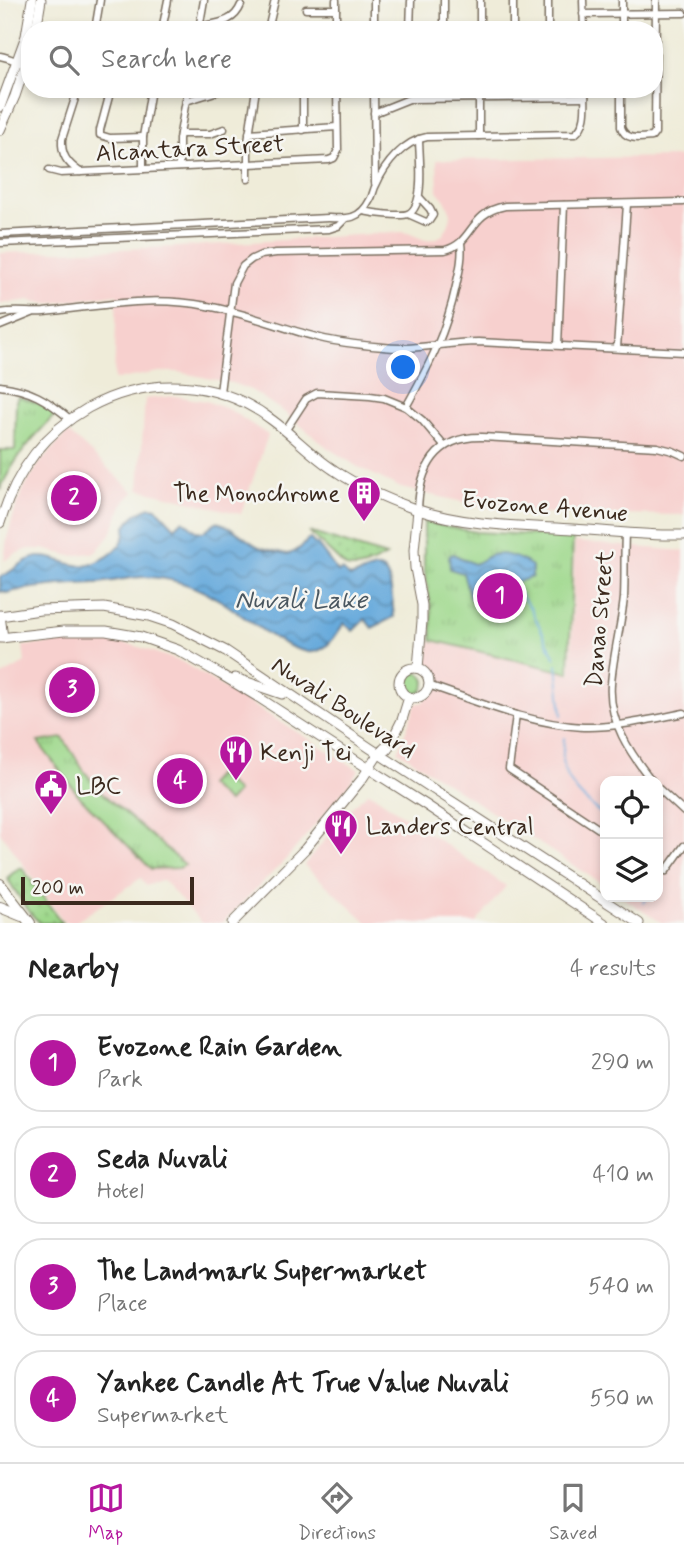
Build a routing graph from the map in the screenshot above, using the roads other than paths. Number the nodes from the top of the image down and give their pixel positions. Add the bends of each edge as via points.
1 (32, 0) edge
2 (41, 0) edge
3 (100, 0) edge
4 (168, 0) edge
5 (204, 0) edge
6 (275, 0) edge
7 (336, 0) edge
8 (374, 0) edge
9 (411, 0) edge
10 (444, 0) edge
11 (480, 0) edge
12 (513, 0) edge
13 (548, 0) edge
14 (583, 0) edge
15 (622, 0) edge
16 (656, 0) edge
17 (241, 5) dead end
18 (306, 9) dead end
19 (336, 9) junction
20 (656, 13) junction
21 (684, 13) edge
22 (583, 14) junction
23 (622, 14) junction
24 (28, 21) edge
25 (38, 21) edge
26 (96, 21) edge
27 (164, 21) edge
28 (200, 21) edge
29 (226, 21) edge
30 (270, 21) edge
31 (336, 21) edge
32 (374, 21) edge
33 (410, 21) edge
34 (444, 21) edge
35 (480, 21) edge
36 (513, 21) edge
37 (548, 21) edge
38 (583, 21) edge
39 (622, 21) edge
40 (656, 21) edge
41 (0, 56) edge
42 (21, 59) edge
43 (21, 65) edge
44 (21, 68) edge
45 (75, 98) edge
46 (109, 98) edge
47 (150, 98) edge
48 (186, 98) edge
49 (196, 98) edge
50 (255, 98) edge
51 (303, 98) edge
52 (337, 98) edge
53 (374, 98) edge
54 (444, 98) edge
55 (479, 98) edge
56 (585, 98) edge
57 (621, 98) edge
58 (656, 98) edge
59 (409, 99) joint
60 (186, 101) junction
61 (0, 107) edge
62 (374, 113) junction
63 (337, 127) junction
64 (223, 129) dead end
65 (0, 130) edge
66 (303, 130) junction
67 (249, 133) junction
68 (180, 134) junction
69 (479, 136) junction
70 (143, 137) junction
71 (419, 139) junction
72 (248, 164) junction
73 (179, 167) junction
74 (143, 169) junction
75 (49, 170) dead end
76 (80, 172) junction
77 (248, 179) dead end
78 (376, 185) junction
79 (420, 198) junction
80 (684, 202) edge
81 (628, 204) junction
82 (564, 205) junction
83 (363, 211) junction
84 (408, 214) junction
85 (344, 220) junction
86 (174, 225) junction
87 (0, 234) edge
88 (174, 235) junction
89 (0, 243) edge
90 (461, 243) junction
91 (230, 310) junction
92 (0, 313) edge
93 (32, 313) junction
94 (0, 326) edge
95 (558, 345) junction
96 (438, 346) junction
97 (617, 348) junction
98 (682, 351) edge
99 (0, 386) edge
100 (220, 392) junction
101 (406, 407) junction
102 (70, 419) junction
103 (285, 431) junction
104 (444, 446) junction
105 (684, 456) edge
106 (418, 510) junction
107 (0, 523) edge
108 (625, 533) junction
109 (684, 535) edge
110 (0, 615) edge
111 (2, 638) edge
112 (418, 668) junction
113 (220, 674) junction
114 (428, 685) junction
115 (294, 697) junction
116 (409, 697) junction
117 (684, 713) edge
118 (516, 715) junction
119 (618, 724) junction
120 (382, 755) junction
121 (371, 771) junction
122 (648, 776) edge
123 (663, 793) edge
124 (684, 812) edge
125 (600, 830) edge
126 (684, 846) edge
127 (663, 869) edge
128 (0, 884) edge
129 (0, 907) edge
130 (28, 920) edge
131 (232, 923) edge
132 (604, 923) edge
133 (639, 923) edge

1 - 24 street
2 - 25 street
3 - 26 street
4 - 27 street
5 - 28 street
6 - 30 street
7 - 19 street
8 - 32 street
9 - 33 street
10 - 34 street
11 - 35 street
12 - 36 street
13 - 37 street
14 - 22 street
15 - 23 street
16 - 20 street
17 - 29 street
18 - 19 street
19 - 31 street
20 - 21 street
20 - 23 street
20 - 40 street
22 - 23 street
22 - 38 street
23 - 39 street
41 - 42 street
43 - 61 street
44 - 65 street
45 - 76 street via 61,146 67,161
46 - 70 street via 100,135
47 - 70 street
48 - 60 street
49 - 60 street
50 - 67 street
51 - 66 street
52 - 63 street
53 - 62 street
54 - 59 street
55 - 69 street
56 - 69 street via 584,121 575,134
57 - 58 street via 623,133 652,137 656,133
59 - 62 street
60 - 68 street
62 - 78 street
63 - 66 street
63 - 72 street, Alcantara Street via 334,158
64 - 68 street
66 - 67 street
67 - 72 street
68 - 73 street
69 - 71 street
70 - 74 street
71 - 78 street via 396,155
71 - 79 street
72 - 73 street, Alcantara Street
72 - 77 street
73 - 74 street, Alcantara Street
74 - 76 street, Alcantara Street
75 - 76 street, Alcantara Street
78 - 83 street
79 - 84 street
79 - 84 street via 432,218 426,222
80 - 81 street
81 - 82 street
81 - 97 street
82 - 90 street via 495,208 475,222
82 - 95 street
83 - 84 street
83 - 85 street
85 - 86 street
85 - 88 street via 329,229
86 - 87 street
86 - 88 street
88 - 89 street
90 - 91 street via 433,251 261,255 243,266 234,283
90 - 96 street via 455,293
91 - 93 street via 149,301
91 - 96 street via 340,342 387,348
91 - 100 street
92 - 93 street
93 - 94 street
95 - 96 street via 465,342
95 - 97 street
96 - 101 street
97 - 98 street
99 - 102 street via 41,397
100 - 102 street, Evozone Avenue via 183,385 133,390
100 - 103 street, Evozone Avenue via 250,405
101 - 103 street via 384,398 317,393 306,399
101 - 104 street
102 - 107 street, Evozone Avenue via 25,466
103 - 106 street, Evozone Avenue via 333,470
104 - 105 street via 465,437 482,437 657,447
104 - 106 street via 424,471
106 - 108 street, Evozone Avenue via 487,524
106 - 112 street via 415,559 422,621
108 - 109 street, Evozone Avenue
108 - 119 street, Danao Street via 624,598 610,687
110 - 111 street
110 - 115 street, Nuvali Boulevard via 88,607 149,616 209,641
111 - 113 street, Nuvali Boulevard via 86,629 125,633 171,647
112 - 114 street via 427,675
112 - 116 street via 407,669 399,680 401,691
113 - 115 street
113 - 121 street, Nuvali Boulevard
114 - 116 street via 423,695
114 - 118 street
115 - 120 street, Nuvali Boulevard
116 - 120 street
117 - 119 street
118 - 119 street via 585,727
118 - 125 street via 509,769
119 - 122 street, Danao Street via 631,754
120 - 121 street
120 - 133 street, Nuvali Boulevard
121 - 131 street
121 - 132 street, Nuvali Boulevard
123 - 124 street
126 - 127 street
128 - 130 main road
129 - 130 main road

